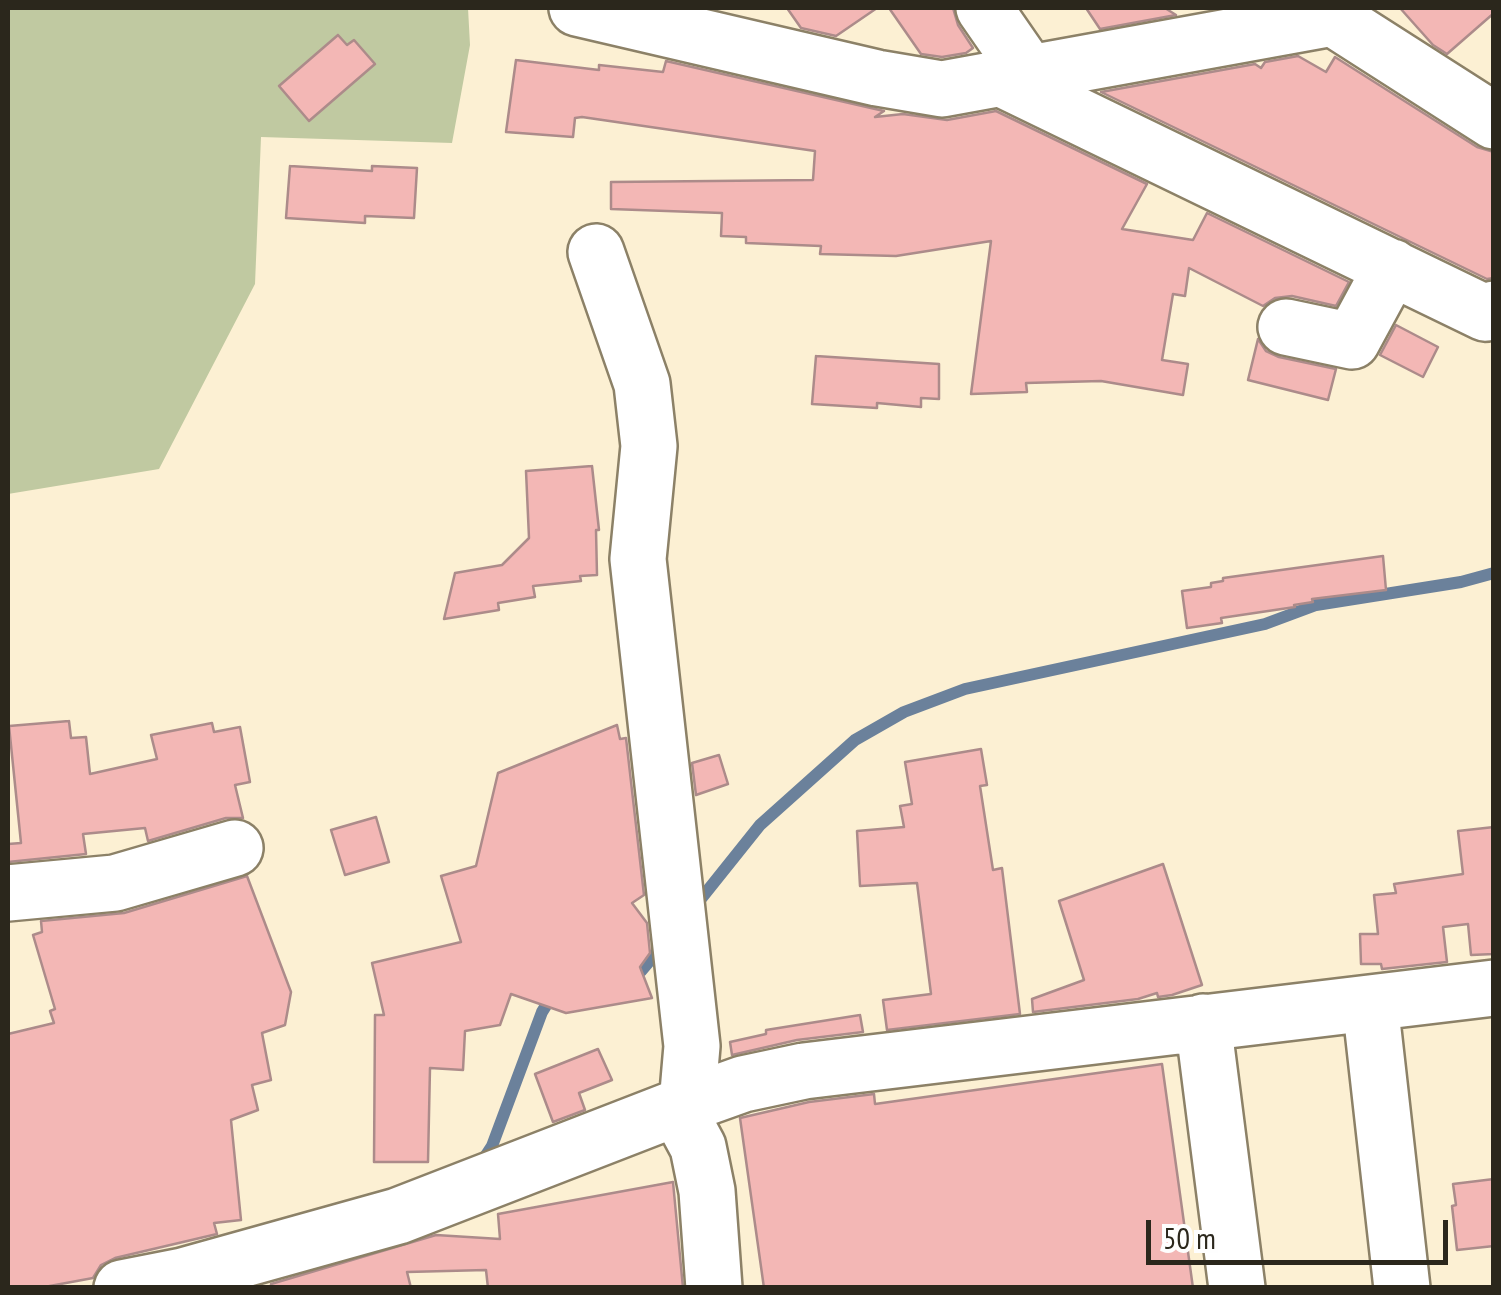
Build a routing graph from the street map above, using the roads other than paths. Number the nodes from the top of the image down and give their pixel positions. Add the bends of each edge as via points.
1 (577, 8) edge
2 (984, 8) edge
3 (1363, 19) edge
4 (1243, 20) edge
5 (1014, 75) junction
6 (1494, 121) edge
7 (596, 252) dead end
8 (1392, 267) junction
9 (1494, 308) edge
10 (1286, 327) dead end
11 (235, 848) dead end
12 (8, 893) edge
13 (1494, 988) edge
14 (1370, 1004) junction
15 (1204, 1022) junction
16 (682, 1106) junction
17 (122, 1288) edge
18 (714, 1288) edge
19 (1237, 1288) edge
20 (1402, 1288) edge

1 - 5 street via 942,88
2 - 5 street
3 - 4 street
3 - 6 street
4 - 5 street
5 - 8 street
7 - 16 street via 642,384 649,446 638,559 692,1046
8 - 9 street via 1485,312
8 - 10 street via 1352,340
11 - 12 street via 115,884
13 - 14 street
14 - 15 street
14 - 20 street
15 - 16 street via 804,1071
15 - 19 street
16 - 17 street via 398,1216
16 - 18 street via 707,1190

